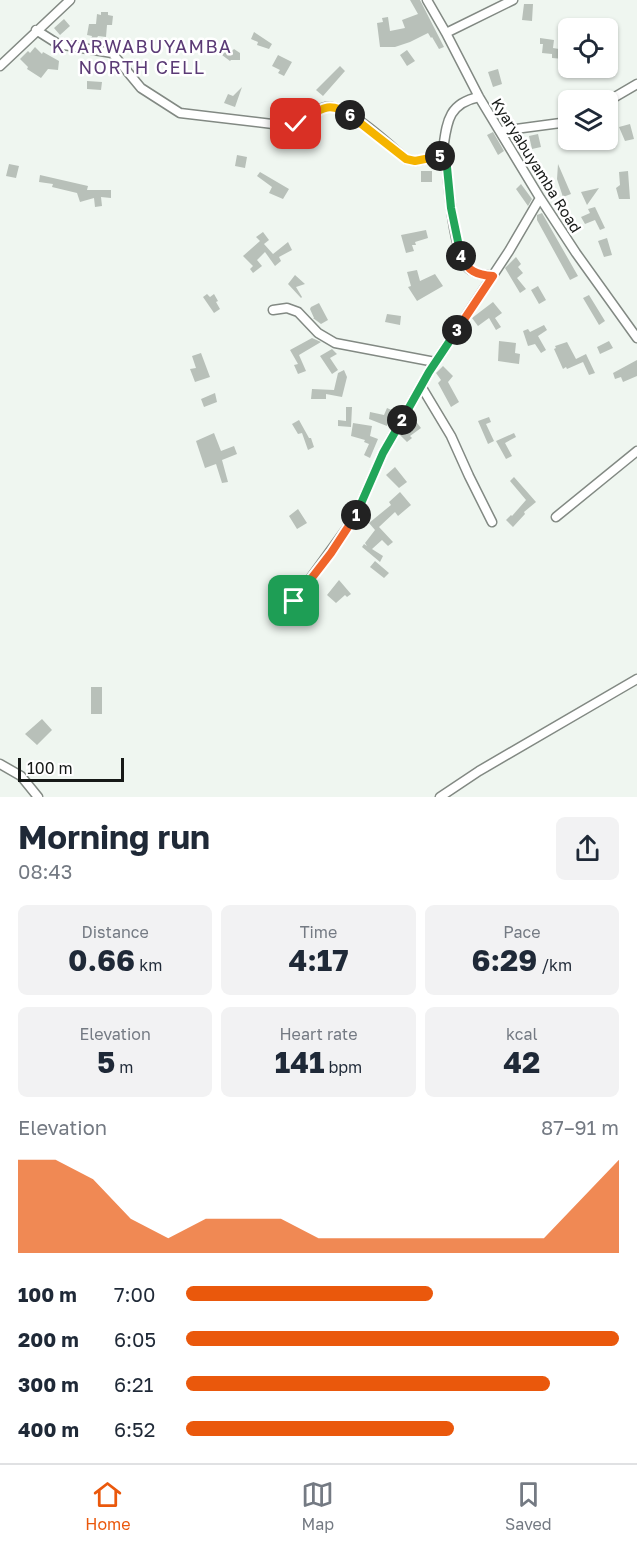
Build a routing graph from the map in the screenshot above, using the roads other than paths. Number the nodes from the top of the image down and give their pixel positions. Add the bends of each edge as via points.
1 (70, 0) edge
2 (427, 0) edge
3 (513, 0) edge
4 (36, 30) junction
5 (446, 33) junction
6 (0, 66) edge
7 (637, 84) edge
8 (618, 95) edge
9 (479, 97) junction
10 (558, 123) edge
11 (500, 131) junction
12 (442, 156) junction
13 (540, 198) junction
14 (493, 276) junction
15 (273, 310) dead end
16 (637, 338) edge
17 (435, 362) junction
18 (421, 386) junction
19 (637, 450) edge
20 (556, 517) dead end
21 (492, 522) dead end
22 (294, 601) dead end
23 (637, 679) edge
24 (0, 764) edge
25 (38, 797) edge
26 (440, 797) edge

1 - 4 street
2 - 5 street, Kyaryabuyamba Road
3 - 5 street
4 - 6 street
4 - 12 street via 58,44 112,53 141,88 180,114 293,126 320,109 333,107 349,114 406,159
5 - 9 street, Kyaryabuyamba Road
7 - 8 street
9 - 11 street, Kyaryabuyamba Road
9 - 12 street via 454,108
10 - 11 street
11 - 13 street, Kyaryabuyamba Road
12 - 14 street via 446,157 461,256 469,269
13 - 14 street
13 - 16 street, Kyaryabuyamba Road
14 - 17 street
15 - 17 street via 287,308 298,312 335,344
17 - 18 street
18 - 21 street via 452,436
18 - 22 street via 383,453 355,517
19 - 20 street
23 - 26 street
24 - 25 street via 21,776

